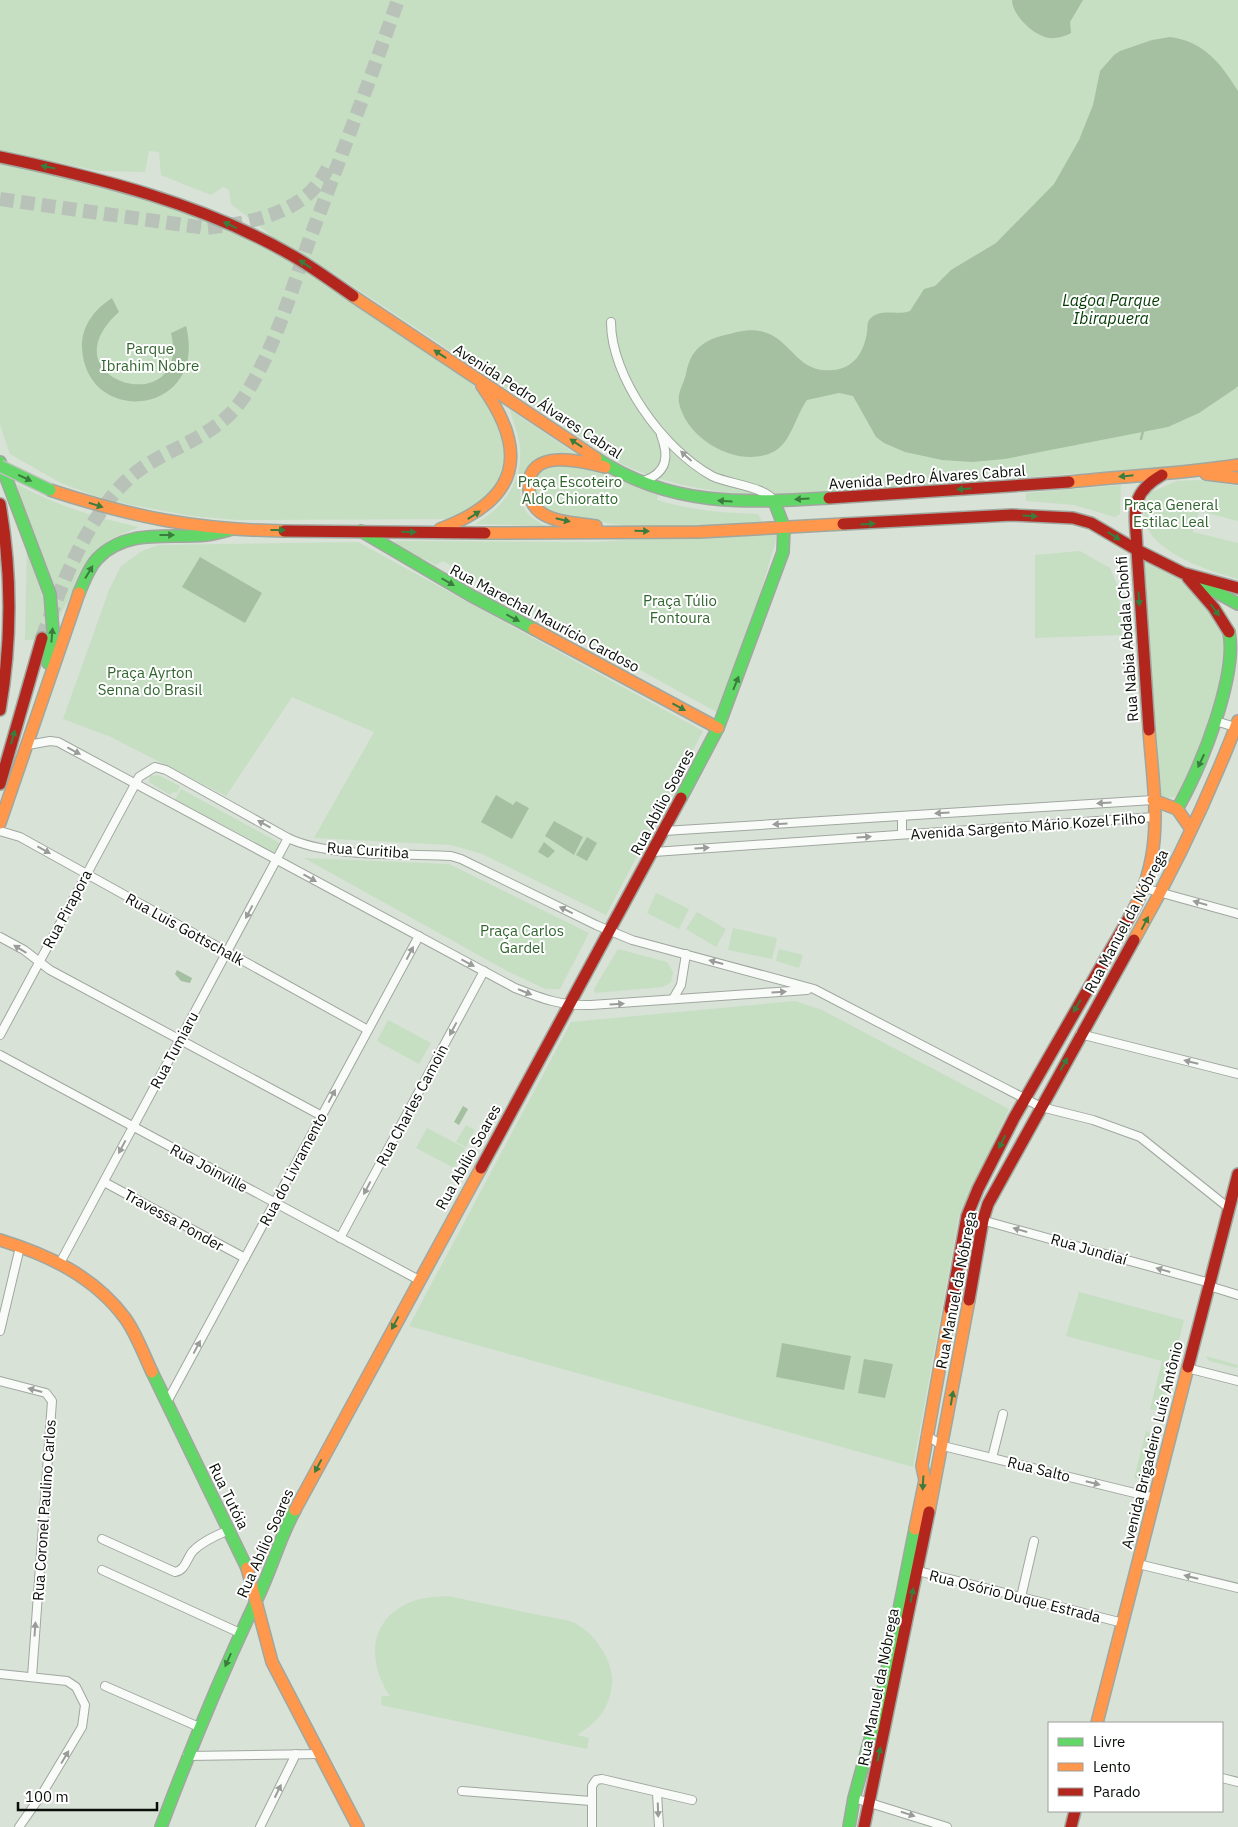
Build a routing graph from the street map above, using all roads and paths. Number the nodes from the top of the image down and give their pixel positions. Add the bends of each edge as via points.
1 (0, 157) edge
2 (611, 322) dead end
3 (473, 376) junction
4 (659, 430) junction
5 (0, 462) edge
6 (1238, 465) edge
7 (0, 466) edge
8 (613, 469) junction
9 (1192, 472) junction
10 (1164, 474) junction
11 (1238, 478) edge
12 (644, 481) junction
13 (774, 501) junction
14 (0, 504) edge
15 (784, 527) junction
16 (229, 530) junction
17 (361, 531) junction
18 (623, 531) junction
19 (428, 532) junction
20 (1136, 550) junction
21 (1183, 573) junction
22 (1238, 588) edge
23 (1238, 604) edge
24 (42, 638) tunnel mouth
25 (48, 683) junction
26 (0, 710) edge
27 (1219, 722) junction
28 (1237, 726) edge
29 (718, 728) junction
30 (28, 745) junction
31 (0, 784) edge
32 (135, 784) junction
33 (1153, 800) junction
34 (1177, 809) junction
35 (902, 816) junction
36 (1154, 817) junction
37 (0, 823) edge
38 (1191, 829) junction
39 (0, 831) edge
40 (664, 831) junction
41 (902, 834) junction
42 (288, 838) junction
43 (654, 852) junction
44 (276, 860) junction
45 (86, 874) junction
46 (1144, 888) junction
47 (1161, 892) junction
48 (1238, 914) edge
49 (610, 931) junction
50 (1120, 934) junction
51 (419, 936) junction
52 (0, 937) edge
53 (1134, 943) junction
54 (227, 952) junction
55 (686, 954) junction
56 (39, 962) junction
57 (484, 971) junction
58 (814, 989) junction
59 (673, 1000) junction
60 (568, 1006) junction
61 (368, 1030) junction
62 (1080, 1034) junction
63 (0, 1035) edge
64 (180, 1040) junction
65 (0, 1055) edge
66 (1238, 1074) edge
67 (1025, 1099) junction
68 (1041, 1107) junction
69 (322, 1116) junction
70 (133, 1127) junction
71 (1238, 1174) edge
72 (104, 1182) junction
73 (275, 1203) junction
74 (1234, 1211) edge
75 (967, 1216) junction
76 (983, 1220) junction
77 (340, 1238) junction
78 (0, 1240) edge
79 (20, 1246) junction
80 (245, 1258) junction
81 (60, 1263) junction
82 (419, 1280) junction
83 (1209, 1285) junction
84 (1238, 1295) edge
85 (0, 1331) edge
86 (1187, 1368) junction
87 (0, 1381) edge
88 (1238, 1381) edge
89 (167, 1402) junction
90 (1003, 1414) dead end
91 (926, 1435) junction
92 (944, 1446) junction
93 (992, 1458) junction
94 (1155, 1498) junction
95 (229, 1530) junction
96 (102, 1539) dead end
97 (1034, 1541) dead end
98 (1138, 1564) junction
99 (102, 1570) dead end
100 (912, 1570) junction
101 (1238, 1588) edge
102 (1021, 1597) junction
103 (257, 1600) junction
104 (1123, 1623) junction
105 (240, 1633) junction
106 (893, 1663) junction
107 (0, 1674) edge
108 (32, 1677) junction
109 (105, 1686) dead end
110 (1097, 1722) edge
111 (199, 1727) junction
112 (296, 1754) junction
113 (320, 1754) junction
114 (187, 1756) junction
115 (1223, 1778) edge
116 (1238, 1782) edge
117 (462, 1791) dead end
118 (658, 1793) junction
119 (854, 1798) junction
120 (692, 1800) dead end
121 (591, 1801) junction
122 (869, 1802) junction
123 (1075, 1812) edge
124 (19, 1827) edge
125 (161, 1827) edge
126 (260, 1827) edge
127 (358, 1827) edge
128 (592, 1827) edge
129 (659, 1827) edge
130 (849, 1827) edge
131 (864, 1827) edge
132 (947, 1827) edge
133 (1071, 1827) edge

3 -> 1 main road, Avenida Pedro Álvares Cabral via 293,256 208,215 76,173
2 - 4 street via 611,336 622,374
8 -> 3 main road, Avenida Pedro Álvares Cabral
19 -> 3 main road via 454,525 481,510 494,499 509,472 511,455 507,425 492,398
4 - 12 street via 665,446 665,465 654,477
13 -> 4 street via 766,492 711,475 692,462
25 -> 5 main road via 46,669 53,631 50,594
6 - 9 main road
7 -> 16 main road, bridge via 50,490 97,506 196,528
8 - 12 main road, Avenida Pedro Álvares Cabral
8 -> 18 main road via 558,458 547,461 532,475 530,496 534,506 548,516
9 - 10 main road, Avenida Pedro Álvares Cabral
9 - 11 main road
10 -> 13 main road, Avenida Pedro Álvares Cabral
10 - 20 main road, Rua Nabia Abdala Chohfi via 1139,492 1135,508
13 -> 12 main road, Avenida Pedro Álvares Cabral via 711,500 670,491
13 - 15 main road, Rua Abílio Soares
14 - 26 main road via 8,554 9,620
18 -> 15 main road via 699,532
15 -> 20 main road via 1012,515 1073,518 1109,532
29 -> 15 main road, Rua Abílio Soares via 783,552
16 -> 17 main road
25 -> 16 main road via 80,587 96,560 107,550 150,535 207,535
17 -> 19 main road
17 -> 29 main road, Rua Marechal Maurício Cardoso via 470,595
18 - 19 main road
20 - 21 main road
20 -> 33 main road, Rua Nabia Abdala Chohfi
21 - 22 main road
21 - 23 main road
21 -> 27 main road via 1217,612 1234,644 1234,681
31 -> 24 main road
25 - 30 main road
27 - 28 street
27 -> 34 main road
28 - 38 main road, Rua Manuel da Nóbrega
29 - 40 main road, Rua Abílio Soares
30 -> 32 street via 50,740 58,742
30 - 37 main road
42 -> 32 street, Rua Curitiba via 161,768 142,773
32 - 44 street
32 - 45 street, Rua Pirapora
33 - 34 main road
33 -> 35 street, Avenida Sargento Mário Kozel Filho
33 - 36 main road, Rua Nabia Abdala Chohfi
34 - 38 main road
35 -> 40 street, Avenida Sargento Mário Kozel Filho
35 - 41 street, Avenida Sargento Mário Kozel Filho
36 - 41 street, Avenida Sargento Mário Kozel Filho
36 - 46 main road, Rua Manuel da Nóbrega via 1154,857
38 - 47 main road, Rua Manuel da Nóbrega
39 -> 45 street, Rua Luis Gottschalk via 15,834
40 - 43 main road, Rua Abílio Soares
43 -> 41 street, Avenida Sargento Mário Kozel Filho
42 - 44 street, Rua Tumiaru
49 -> 42 street, Rua Curitiba via 451,856 345,851
43 - 49 main road, Rua Abílio Soares
44 -> 51 street
44 -> 54 street, Rua Tumiaru
45 - 54 street, Rua Luis Gottschalk
45 - 56 street, Rua Pirapora
46 - 47 street
46 - 50 main road, Rua Manuel da Nóbrega
48 -> 47 street
53 -> 47 main road, Rua Manuel da Nóbrega
49 - 55 street, Rua Curitiba
49 - 60 main road, Rua Abílio Soares
50 - 53 main road
50 -> 67 main road, Rua Manuel da Nóbrega
51 -> 57 street
61 -> 51 street, Rua do Livramento
56 -> 52 street
53 - 62 main road, Rua Manuel da Nóbrega
54 - 61 street, Rua Luis Gottschalk
54 - 64 street, Rua Tumiaru
58 -> 55 street, Rua Curitiba
55 - 59 street via 680,985
56 - 63 street, Rua Pirapora
56 - 64 street
57 -> 60 street via 515,988
57 -> 77 street, Rua Charles Camoin
59 -> 58 street
58 - 67 street, Rua Curitiba
60 -> 59 street
60 - 82 main road, Rua Abílio Soares
69 -> 61 street, Rua do Livramento
66 -> 62 street
68 -> 62 main road, Rua Manuel da Nóbrega
64 - 69 street
64 - 70 street, Rua Tumiaru
65 - 70 street, Rua Joinville
67 - 68 street, Rua Curitiba
67 -> 75 main road, Rua Manuel da Nóbrega
68 - 74 street, Rua Curitiba via 1093,1120 1140,1137
68 - 76 main road, Rua Manuel da Nóbrega
69 - 73 street, Rua do Livramento
70 -> 72 street, Rua Tumiaru
70 - 73 street, Rua Joinville
71 - 74 main road, Avenida Brigadeiro Luís Antônio
72 - 80 street, Travessa Ponder
72 - 81 street, Rua Tumiaru
73 - 77 street, Rua Joinville
73 - 80 street, Rua do Livramento
74 - 83 main road, Avenida Brigadeiro Luís Antônio
75 - 76 street, Rua Jundiaí
75 - 91 main road, Rua Manuel da Nóbrega
83 -> 76 street, Rua Jundiaí
92 -> 76 main road, Rua Manuel da Nóbrega
77 - 82 street, Rua Joinville
78 - 79 main road, Rua Tutóia
79 - 81 main road, Rua Tutóia
79 - 85 street
89 -> 80 street, Rua do Livramento
81 - 89 main road, Rua Tutóia via 92,1283 126,1319
82 -> 103 main road, Rua Abílio Soares via 288,1522
83 - 84 street, Rua Jundiaí
83 - 86 main road, Avenida Brigadeiro Luís Antônio
86 - 88 street
86 - 94 main road, Avenida Brigadeiro Luís Antônio
108 -> 87 street, Rua Coronel Paulino Carlos via 52,1401 46,1393
89 - 95 main road, Rua Tutóia
90 - 93 street
91 - 92 street, Rua Salto
91 -> 100 main road, Rua Manuel da Nóbrega via 922,1466 925,1480
92 - 93 street, Rua Salto
92 - 100 main road, Rua Manuel da Nóbrega
93 -> 94 street, Rua Salto
94 - 98 main road, Avenida Brigadeiro Luís Antônio
95 - 96 street via 193,1551 183,1569 175,1572
95 - 103 main road, Rua Tutóia via 246,1564
97 - 102 street
101 -> 98 street
98 - 104 main road, Avenida Brigadeiro Luís Antônio
99 - 105 street
100 - 102 street, Rua Osório Duque Estrada
100 - 106 main road, Rua Manuel da Nóbrega
102 - 104 street, Rua Osório Duque Estrada
103 - 105 main road, Rua Abílio Soares
103 - 113 main road, Rua Tutóia via 262,1636 272,1662
104 - 110 main road, Avenida Brigadeiro Luís Antônio
105 -> 111 main road, Rua Abílio Soares
106 - 119 main road, Rua Manuel da Nóbrega
122 -> 106 main road, Rua Manuel da Nóbrega
107 - 108 street
124 -> 108 street via 82,1727 85,1705 76,1687 66,1681
109 - 111 street
111 - 114 main road, Rua Abílio Soares
112 - 113 street
112 - 114 street
126 -> 112 street
113 - 127 main road, Rua Tutóia
114 - 125 main road, Rua Abílio Soares
115 - 116 street
117 - 121 street
118 - 120 street
118 - 121 street via 602,1778 592,1786
118 -> 129 street
119 - 122 street
119 - 130 main road, Rua Manuel da Nóbrega
121 - 128 street
122 - 131 main road, Rua Manuel da Nóbrega
122 -> 132 street
123 - 133 main road

